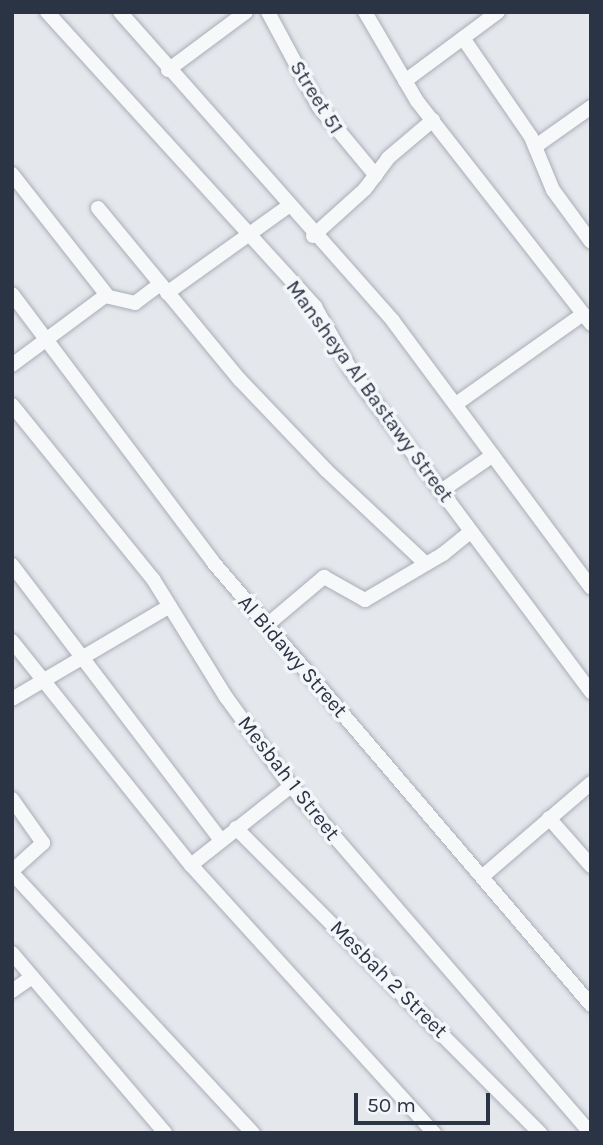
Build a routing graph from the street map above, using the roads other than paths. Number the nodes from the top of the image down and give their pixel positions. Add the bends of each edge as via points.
1 (47, 12) edge
2 (120, 12) edge
3 (246, 12) edge
4 (268, 12) edge
5 (365, 12) edge
6 (498, 12) edge
7 (229, 17) edge
8 (463, 38) junction
9 (168, 70) junction
10 (405, 82) junction
11 (591, 107) edge
12 (433, 120) junction
13 (536, 146) junction
14 (12, 174) edge
15 (376, 176) junction
16 (287, 207) junction
17 (98, 208) dead end
18 (250, 233) junction
19 (313, 236) junction
20 (591, 242) edge
21 (164, 288) junction
22 (12, 294) edge
23 (107, 295) junction
24 (587, 319) edge
25 (47, 338) junction
26 (12, 365) edge
27 (456, 404) junction
28 (12, 405) edge
29 (493, 455) junction
30 (441, 491) junction
31 (471, 531) junction
32 (425, 563) junction
33 (12, 565) edge
34 (591, 588) edge
35 (170, 606) junction
36 (267, 625) junction
37 (12, 641) edge
38 (82, 657) junction
39 (42, 680) junction
40 (591, 692) edge
41 (12, 699) edge
42 (591, 783) edge
43 (291, 786) junction
44 (12, 799) edge
45 (549, 818) junction
46 (236, 828) junction
47 (221, 840) junction
48 (191, 866) junction
49 (591, 866) edge
50 (12, 872) edge
51 (483, 876) junction
52 (12, 953) edge
53 (32, 977) junction
54 (12, 991) edge
55 (591, 1005) edge
56 (165, 1133) edge
57 (253, 1133) edge
58 (434, 1133) edge
59 (540, 1133) edge
60 (590, 1133) edge

1 - 18 street, Mansheya Al Bastawy Street
2 - 9 street
3 - 7 street
4 - 15 street, Street 51 via 319,107
5 - 10 street
6 - 8 street
7 - 9 street
8 - 10 street
8 - 13 street
9 - 16 street
10 - 12 street
11 - 13 street
12 - 15 street via 388,158
12 - 24 street
13 - 20 street via 553,190
14 - 23 street
15 - 19 street
16 - 18 street
16 - 19 street
17 - 21 street
18 - 21 street
18 - 30 street, Mansheya Al Bastawy Street via 315,307 351,369
19 - 27 street via 393,321
21 - 23 street via 135,303
21 - 32 street via 316,460
22 - 25 street, Al Bidawy Street
23 - 25 street
24 - 27 street
25 - 26 street
25 - 36 street, Al Bidawy Street via 198,543
27 - 29 street
28 - 35 street, Mesbah 1 Street
29 - 30 street
29 - 34 street
30 - 31 street, Mansheya Al Bastawy Street
31 - 32 street
31 - 40 street, Mansheya Al Bastawy Street
32 - 36 street via 365,600 324,577
33 - 38 street
35 - 38 street
35 - 43 street, Mesbah 1 Street via 226,697
36 - 51 street, Al Bidawy Street
37 - 39 street
38 - 39 street
38 - 47 street
39 - 41 street
39 - 48 street
42 - 45 street
43 - 46 street
43 - 60 street, Mesbah 1 Street
44 - 50 street via 43,846
45 - 49 street
45 - 51 street
46 - 47 street
46 - 59 street, Mesbah 2 Street
47 - 48 street
48 - 58 street
50 - 57 street
51 - 55 street, Al Bidawy Street
52 - 53 street
53 - 54 street
53 - 56 street

